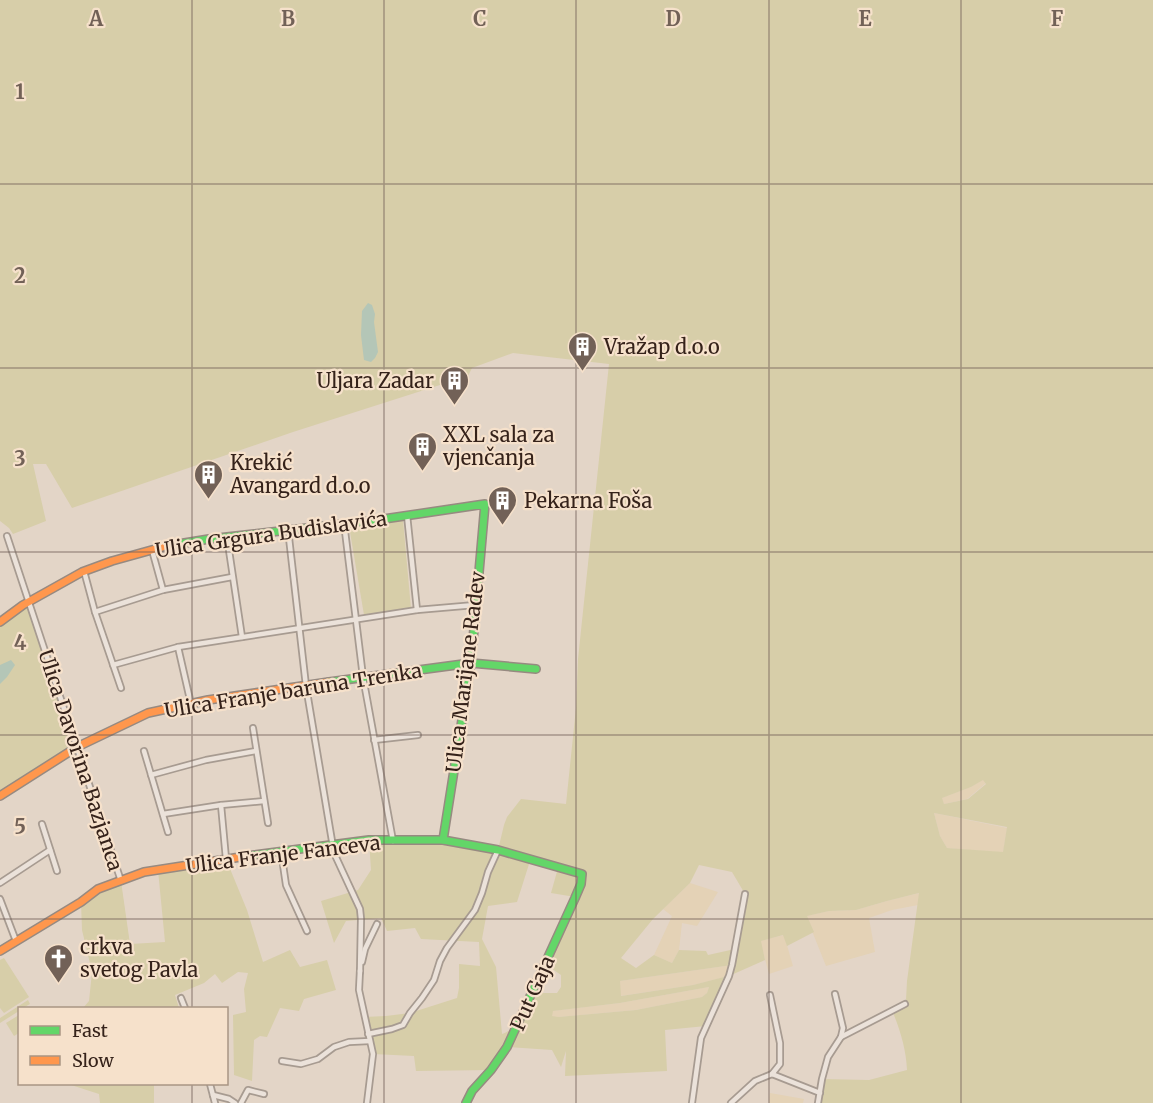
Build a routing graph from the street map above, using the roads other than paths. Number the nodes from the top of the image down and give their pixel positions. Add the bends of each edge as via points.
1 (485, 504) joint
2 (406, 515) junction
3 (344, 523) junction
4 (288, 529) junction
5 (7, 536) dead end
6 (227, 537) junction
7 (152, 550) junction
8 (84, 571) junction
9 (232, 577) junction
10 (164, 590) junction
11 (28, 603) junction
12 (475, 605) junction
13 (417, 610) junction
14 (95, 612) junction
15 (356, 620) junction
16 (0, 622) edge
17 (298, 628) junction
18 (242, 637) junction
19 (178, 647) junction
20 (471, 663) junction
21 (113, 665) junction
22 (536, 669) dead end
23 (363, 677) junction
24 (306, 686) junction
25 (121, 688) dead end
26 (191, 704) junction
27 (253, 728) dead end
28 (418, 735) dead end
29 (374, 740) junction
30 (77, 747) junction
31 (144, 751) dead end
32 (256, 751) junction
33 (151, 775) junction
34 (0, 796) edge
35 (264, 801) junction
36 (221, 805) junction
37 (163, 814) junction
38 (268, 823) dead end
39 (42, 824) dead end
40 (168, 832) dead end
41 (442, 840) junction
42 (393, 841) junction
43 (333, 844) junction
44 (50, 849) junction
45 (498, 850) junction
46 (281, 851) junction
47 (226, 859) junction
48 (57, 871) dead end
49 (582, 874) joint
50 (121, 881) junction
51 (0, 883) edge
52 (745, 894) dead end
53 (0, 899) edge
54 (377, 924) dead end
55 (307, 932) dead end
56 (16, 941) junction
57 (0, 951) edge
58 (360, 972) junction
59 (836, 994) dead end
60 (770, 995) dead end
61 (182, 998) dead end
62 (905, 1004) dead end
63 (185, 1007) edge
64 (368, 1034) junction
65 (841, 1037) junction
66 (370, 1041) junction
67 (282, 1061) dead end
68 (772, 1074) junction
69 (210, 1085) edge
70 (820, 1093) junction
71 (264, 1094) dead end
72 (213, 1095) junction
73 (215, 1103) edge
74 (235, 1103) edge
75 (241, 1103) edge
76 (367, 1103) edge
77 (466, 1103) edge
78 (692, 1103) edge
79 (730, 1103) edge
80 (818, 1103) edge

1 - 2 street, Ulica Grgura Budislavića
1 - 12 street, Ulica Marijane Radev
2 - 3 street, Ulica Grgura Budislavića
2 - 13 street
3 - 4 street, Ulica Grgura Budislavića
3 - 15 street
4 - 6 street, Ulica Grgura Budislavića
4 - 17 street
5 - 11 street, Ulica Davorina Bazjanca
6 - 7 street, Ulica Grgura Budislavića
6 - 9 street
7 - 8 street, Ulica Grgura Budislavića
7 - 10 street
8 - 11 street, Ulica Grgura Budislavića
8 - 14 street
9 - 10 street
9 - 18 street
10 - 14 street
11 - 16 street, Ulica Grgura Budislavića
11 - 30 street, Ulica Davorina Bazjanca
12 - 13 street
12 - 20 street, Ulica Marijane Radev
13 - 15 street
14 - 21 street
15 - 17 street
15 - 23 street
17 - 18 street
17 - 24 street
18 - 19 street
19 - 21 street
19 - 26 street
20 - 22 street, Ulica Franje baruna Trenka
20 - 23 street, Ulica Franje baruna Trenka
20 - 41 street, Ulica Marijane Radev
21 - 25 street
23 - 24 street, Ulica Franje baruna Trenka
23 - 29 street
24 - 26 street, Ulica Franje baruna Trenka
24 - 43 street
26 - 30 street, Ulica Franje baruna Trenka via 148,713
27 - 32 street
28 - 29 street
29 - 42 street
30 - 34 street, Ulica Franje baruna Trenka
30 - 50 street, Ulica Davorina Bazjanca
31 - 33 street
32 - 33 street
32 - 35 street
33 - 37 street
35 - 36 street
35 - 38 street
36 - 37 street
36 - 47 street
37 - 40 street
39 - 44 street
41 - 42 street, Ulica Franje Fanceva
41 - 45 street, Ulica Franje Fanceva
42 - 43 street, Ulica Franje Fanceva
43 - 46 street, Ulica Franje Fanceva
43 - 58 street via 360,909
44 - 48 street
44 - 51 street
45 - 49 street, Ulica Franje Fanceva
45 - 64 street via 475,910 443,954 434,980 403,1025
46 - 47 street, Ulica Franje Fanceva
46 - 55 street via 286,885
47 - 50 street, Ulica Franje Fanceva via 144,872
49 - 77 street, Put Gaja via 575,898 507,1047
50 - 56 street, Ulica Franje Fanceva via 98,889
52 - 78 street via 729,976 701,1038
53 - 56 street
54 - 58 street via 364,948
56 - 57 street, Ulica Franje Fanceva
58 - 64 street via 359,990
59 - 65 street via 843,1028
60 - 68 street via 780,1043 780,1064
61 - 63 street
62 - 65 street
64 - 66 street
65 - 70 street via 828,1057
66 - 67 street via 348,1042 302,1064
66 - 76 street via 374,1054
68 - 70 street
68 - 79 street via 756,1081
69 - 72 street
70 - 80 street
71 - 75 street via 248,1090
72 - 73 street
72 - 74 street

